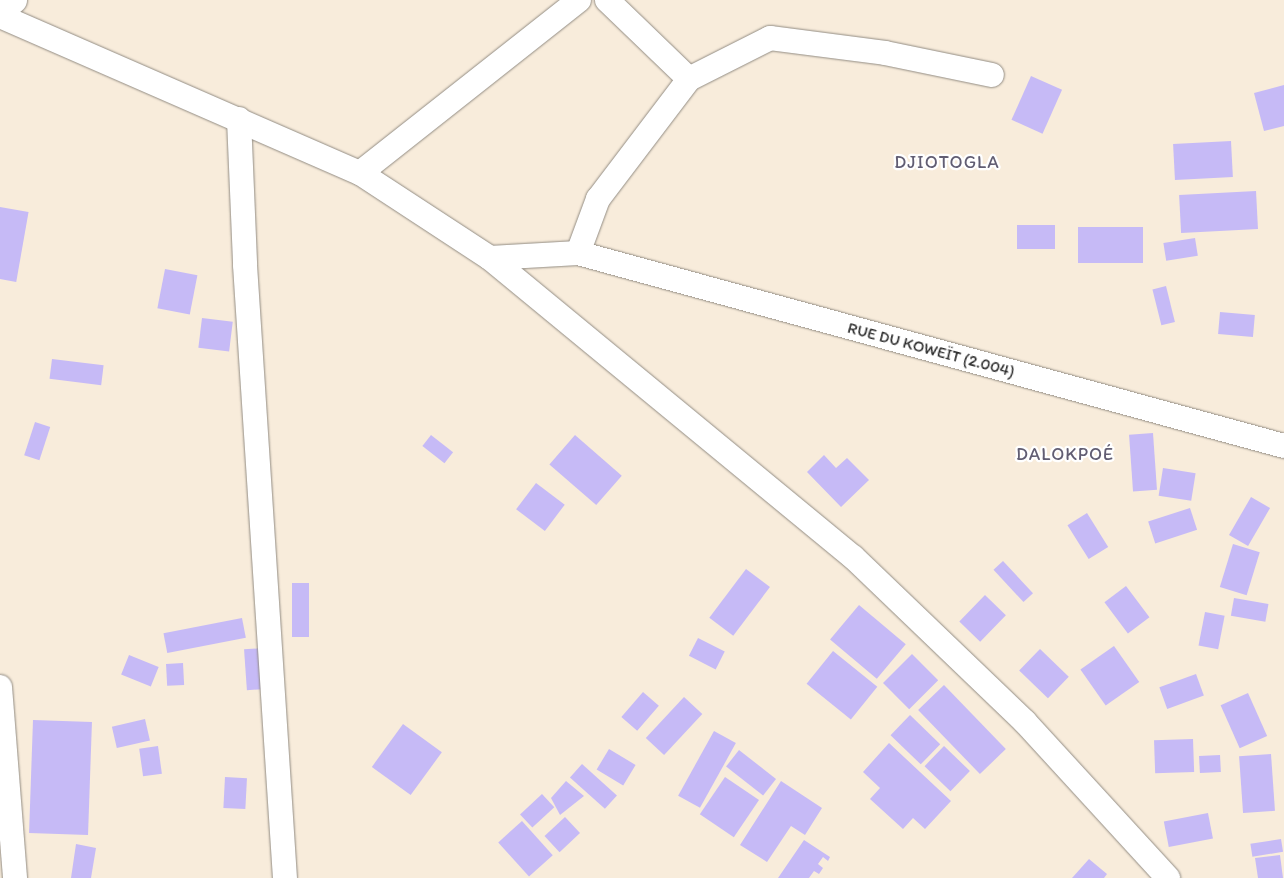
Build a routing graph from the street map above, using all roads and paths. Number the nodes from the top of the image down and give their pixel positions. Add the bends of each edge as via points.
1 (13, 0) edge
2 (579, 0) edge
3 (606, 0) edge
4 (0, 9) edge
5 (0, 16) edge
6 (992, 75) dead end
7 (689, 79) junction
8 (239, 119) junction
9 (360, 172) junction
10 (578, 253) junction
11 (490, 258) junction
12 (1284, 446) edge
13 (0, 687) edge
14 (15, 878) edge
15 (285, 878) edge
16 (1168, 878) edge

1 - 4 highway
2 - 9 street
3 - 7 street
5 - 8 street
6 - 7 street via 886,52 770,38
7 - 10 street via 598,199
8 - 9 street
8 - 15 street via 245,265
9 - 11 street
10 - 11 street, RUE DU KOWEÏT (2.004)
10 - 12 street, RUE DU KOWEÏT (2.004)
11 - 16 street via 853,557 1025,722
13 - 14 street

